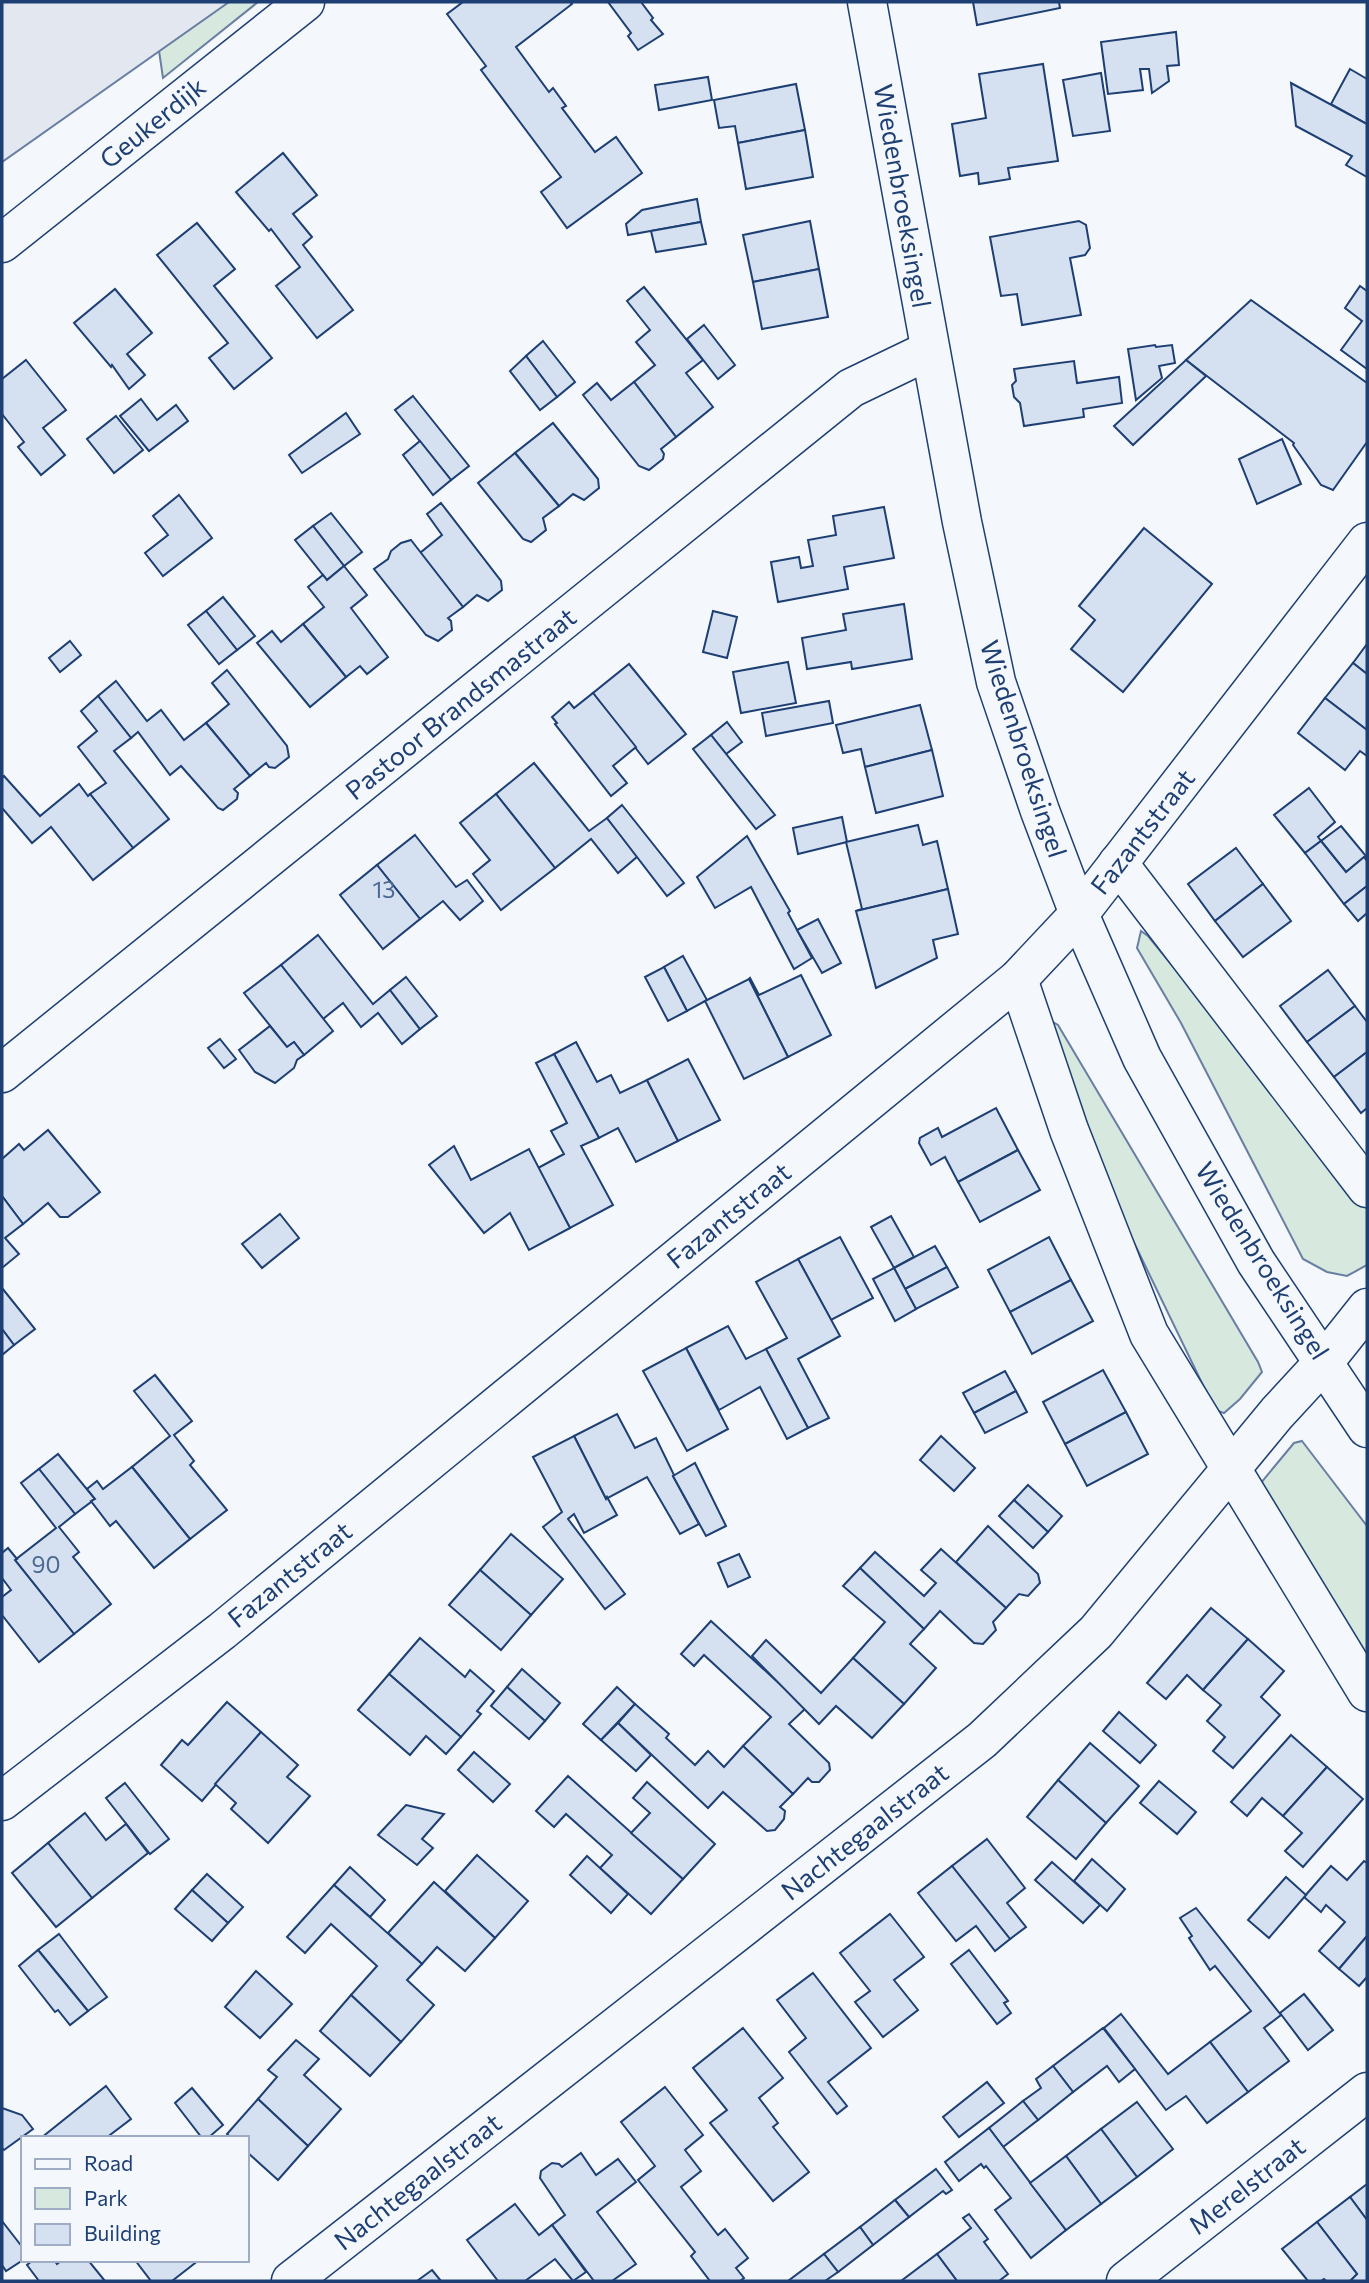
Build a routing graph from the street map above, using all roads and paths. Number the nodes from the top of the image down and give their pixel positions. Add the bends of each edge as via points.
1 (305, 2) edge
2 (867, 2) edge
3 (2, 243) edge
4 (930, 350) junction
5 (1367, 542) edge
6 (1118, 863) junction
7 (1079, 914) junction
8 (1018, 979) junction
9 (2, 1073) edge
10 (1367, 1188) edge
11 (1367, 1308) edge
12 (1324, 1362) junction
13 (1367, 1428) edge
14 (1232, 1468) junction
15 (1367, 1692) edge
16 (2, 1801) edge
17 (1367, 2092) edge
18 (291, 2281) edge
19 (1126, 2281) edge

1 - 3 street, Geukerdijk
2 - 4 street, Wiedenbroeksingel
4 - 7 street, Wiedenbroeksingel via 996,682
4 - 9 street, Pastoor Brandsmastraat via 851,388
5 - 6 street, Fazantstraat
6 - 7 street, Fazantstraat
6 - 10 street
7 - 8 street, Fazantstraat
7 - 12 street, Wiedenbroeksingel via 1142,1059 1256,1262
8 - 14 street via 1069,1130 1149,1334
8 - 16 street, Fazantstraat via 222,1631
11 - 12 street, Nachtegaalstraat
12 - 13 street, Wiedenbroeksingel
12 - 14 street, Nachtegaalstraat
14 - 15 street
14 - 18 street, Nachtegaalstraat via 1096,1632 982,1740
17 - 19 street, Merelstraat

